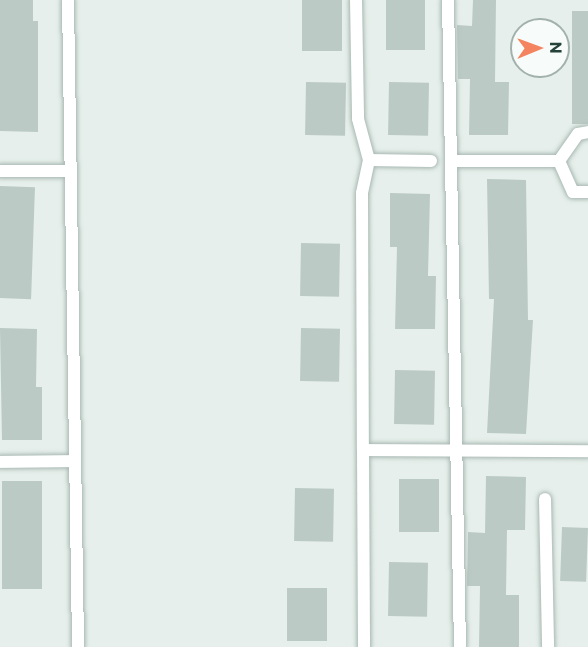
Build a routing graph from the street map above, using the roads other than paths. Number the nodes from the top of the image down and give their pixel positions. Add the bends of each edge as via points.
1 (68, 0) edge
2 (356, 0) edge
3 (448, 0) edge
4 (588, 132) edge
5 (369, 160) junction
6 (451, 160) junction
7 (430, 161) dead end
8 (558, 161) junction
9 (0, 171) edge
10 (71, 171) junction
11 (588, 192) edge
12 (363, 450) junction
13 (457, 450) junction
14 (588, 451) edge
15 (74, 461) junction
16 (0, 462) edge
17 (544, 499) dead end
18 (78, 647) edge
19 (363, 647) edge
20 (460, 647) edge
21 (548, 647) edge

1 - 10 lane
2 - 5 lane via 358,119
3 - 6 lane
4 - 8 lane via 578,134
5 - 7 lane
5 - 12 lane via 362,193
6 - 8 lane
6 - 13 lane
8 - 11 lane via 573,192
9 - 10 lane
10 - 15 lane
12 - 13 lane
12 - 19 lane
13 - 14 lane
13 - 20 lane
15 - 16 lane
15 - 18 lane
17 - 21 lane

